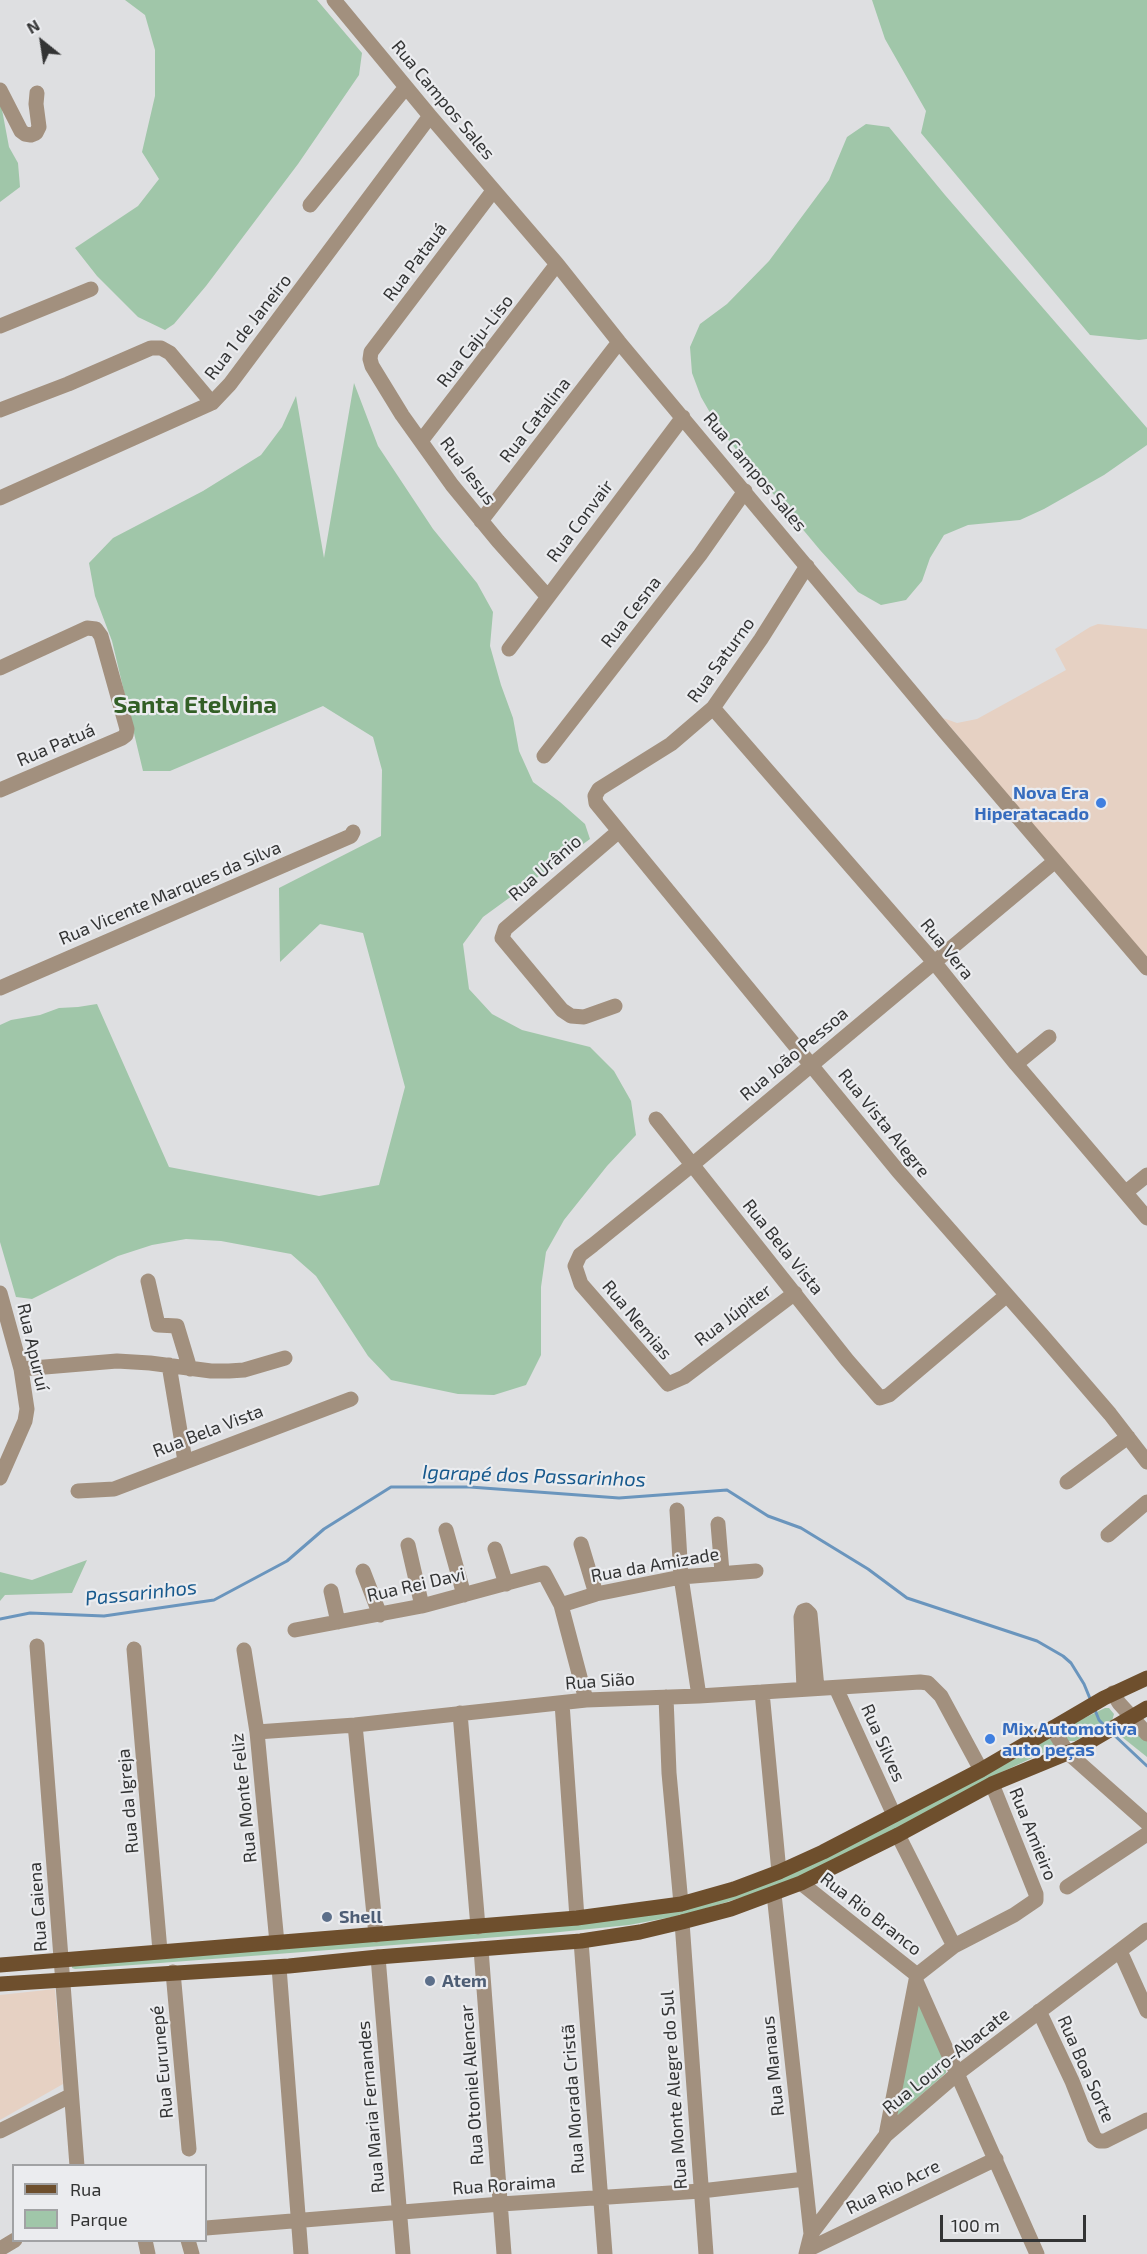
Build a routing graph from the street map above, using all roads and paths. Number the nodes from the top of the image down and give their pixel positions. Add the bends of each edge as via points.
1 (334, 0) edge
2 (406, 87) junction
3 (0, 90) edge
4 (37, 93) dead end
5 (430, 116) junction
6 (493, 191) junction
7 (310, 205) dead end
8 (558, 264) junction
9 (91, 289) dead end
10 (0, 326) edge
11 (619, 342) junction
12 (370, 359) joint
13 (212, 403) junction
14 (0, 410) edge
15 (683, 417) junction
16 (421, 441) junction
17 (745, 491) junction
18 (0, 498) edge
19 (481, 521) junction
20 (807, 566) junction
21 (548, 597) junction
22 (509, 649) dead end
23 (0, 669) edge
24 (713, 708) junction
25 (544, 756) dead end
26 (0, 790) edge
27 (596, 803) joint
28 (619, 831) junction
29 (353, 832) dead end
30 (1054, 861) junction
31 (934, 962) junction
32 (1147, 968) edge
33 (0, 988) edge
34 (615, 1006) dead end
35 (1048, 1037) dead end
36 (1016, 1064) junction
37 (811, 1065) junction
38 (656, 1119) dead end
39 (692, 1165) junction
40 (1147, 1175) edge
41 (1126, 1192) junction
42 (1147, 1218) edge
43 (148, 1281) dead end
44 (581, 1284) joint
45 (0, 1293) edge
46 (795, 1293) junction
47 (1007, 1295) junction
48 (285, 1358) dead end
49 (169, 1365) junction
50 (695, 1368) joint
51 (21, 1369) junction
52 (190, 1369) junction
53 (351, 1398) dead end
54 (1128, 1437) junction
55 (1145, 1455) edge
56 (185, 1461) junction
57 (0, 1478) edge
58 (1067, 1482) dead end
59 (78, 1491) dead end
60 (1147, 1502) edge
61 (677, 1510) dead end
62 (718, 1524) dead end
63 (446, 1530) dead end
64 (1108, 1535) dead end
65 (581, 1544) dead end
66 (408, 1545) dead end
67 (495, 1549) dead end
68 (363, 1571) dead end
69 (756, 1571) dead end
70 (722, 1572) junction
71 (681, 1577) junction
72 (506, 1584) junction
73 (331, 1592) dead end
74 (596, 1594) junction
75 (464, 1595) junction
76 (561, 1605) junction
77 (422, 1606) junction
78 (380, 1615) junction
79 (338, 1622) junction
80 (295, 1630) dead end
81 (37, 1646) dead end
82 (134, 1649) dead end
83 (244, 1650) dead end
84 (1147, 1678) edge
85 (836, 1688) junction
86 (762, 1692) junction
87 (1108, 1695) junction
88 (666, 1696) junction
89 (699, 1696) junction
90 (586, 1700) junction
91 (562, 1703) junction
92 (1147, 1708) edge
93 (460, 1713) junction
94 (1127, 1720) junction
95 (355, 1725) junction
96 (1056, 1726) junction
97 (257, 1732) junction
98 (1147, 1734) edge
99 (1072, 1750) junction
100 (981, 1770) junction
101 (992, 1784) junction
102 (894, 1815) junction
103 (1147, 1823) edge
104 (1147, 1834) edge
105 (898, 1835) junction
106 (779, 1872) junction
107 (801, 1883) junction
108 (1066, 1887) dead end
109 (774, 1894) junction
110 (681, 1904) junction
111 (577, 1918) junction
112 (682, 1922) junction
113 (478, 1927) junction
114 (1147, 1930) edge
115 (376, 1935) junction
116 (581, 1941) junction
117 (277, 1943) junction
118 (954, 1946) junction
119 (481, 1949) junction
120 (160, 1951) junction
121 (1120, 1951) junction
122 (378, 1957) junction
123 (61, 1960) junction
124 (0, 1965) edge
125 (279, 1967) junction
126 (173, 1972) junction
127 (63, 1978) junction
128 (916, 1978) junction
129 (0, 1983) edge
130 (1039, 2011) junction
131 (1147, 2011) edge
132 (958, 2073) junction
133 (70, 2096) junction
134 (1147, 2120) edge
135 (0, 2132) edge
136 (886, 2135) junction
137 (189, 2149) dead end
138 (996, 2159) junction
139 (77, 2164) edge
140 (805, 2179) junction
141 (701, 2191) junction
142 (600, 2198) junction
143 (501, 2204) junction
144 (400, 2212) junction
145 (299, 2221) junction
146 (207, 2228) edge
147 (811, 2234) junction
148 (806, 2252) edge
149 (302, 2254) edge
150 (403, 2254) edge
151 (504, 2254) edge
152 (605, 2254) edge
153 (706, 2254) edge
154 (1037, 2254) edge

1 - 2 street, Rua Campos Sales
2 - 5 street, Rua Campos Sales
2 - 7 street
3 - 4 street via 21,131 31,135 39,127
5 - 6 street, Rua Campos Sales
5 - 13 street, Rua 1 de Janeiro
6 - 8 street, Rua Campos Sales
6 - 12 street, Rua Patauá via 371,352
8 - 11 street, Rua Campos Sales
8 - 16 street, Rua Caju-Liso
9 - 10 street
11 - 15 street, Rua Campos Sales
11 - 19 street, Rua Catalina
12 - 16 street, Rua Jesus
13 - 14 street via 170,353 151,348
13 - 18 street, Rua 1 de Janeiro
15 - 17 street, Rua Campos Sales
15 - 21 street, Rua Convair
16 - 19 street, Rua Jesus
17 - 20 street, Rua Campos Sales
17 - 25 street, Rua Cesna
19 - 21 street, Rua Jesus
20 - 24 street, Rua Saturno
20 - 30 street, Rua Campos Sales
21 - 22 street, Rua Convair
23 - 26 street, Rua Patuá via 87,628 96,629 126,735
24 - 27 street, Rua Saturno via 671,744 599,789
24 - 31 street, Rua Vera
27 - 28 street, Rua Vista Alegre
28 - 34 street, Rua Urânio via 505,929 502,938 561,1010 584,1017
28 - 37 street, Rua Vista Alegre
29 - 33 street, Rua Vicente Marques da Silva via 341,841
30 - 31 street, Rua João Pessoa
30 - 32 street, Rua Campos Sales
31 - 36 street, Rua Vera
31 - 37 street, Rua João Pessoa
35 - 36 street
36 - 41 street, Rua Vera
37 - 39 street, Rua João Pessoa
37 - 47 street, Rua Vista Alegre
38 - 39 street, Rua Bela Vista
39 - 44 street, Rua João Pessoa via 580,1256 575,1266
39 - 46 street, Rua Bela Vista
40 - 41 street
41 - 42 street, Rua Vera
43 - 52 street via 159,1325 177,1326
44 - 50 street, Rua Nemias via 668,1384
45 - 51 street, Rua Apuruí
46 - 47 street, Rua Bela Vista via 880,1398 889,1395
46 - 50 street, Rua Júpiter
47 - 54 street, Rua Vista Alegre
48 - 52 street via 244,1370
49 - 51 street via 117,1361
49 - 52 street
49 - 56 street
51 - 57 street, Rua Apuruí via 25,1421
53 - 56 street, Rua Bela Vista
54 - 55 street, Rua Vista Alegre
54 - 58 street
56 - 59 street, Rua Bela Vista via 114,1489
60 - 64 street
61 - 71 street
62 - 70 street
63 - 75 street
65 - 74 street
66 - 77 street
67 - 72 street
68 - 78 street
69 - 70 street, Rua da Amizade
70 - 71 street, Rua da Amizade
71 - 74 street, Rua da Amizade
71 - 89 street
72 - 75 street, Rua Rei Davi
72 - 76 street, Rua Rei Davi via 544,1573
73 - 79 street
74 - 76 street, Rua da Amizade
75 - 77 street, Rua Rei Davi
76 - 90 street
77 - 78 street, Rua Rei Davi
78 - 79 street, Rua Rei Davi
79 - 80 street, Rua Rei Davi
81 - 123 street, Rua Caiena
82 - 120 street, Rua da Igreja
83 - 97 street, Rua Monte Feliz
84 - 87 main road
85 - 86 street, Rua Sião
85 - 100 street, Rua Sião via 928,1683 941,1696
85 - 102 street, Rua Silves
86 - 89 street, Rua Sião
86 - 106 street
87 - 94 street via 1119,1703
87 - 96 main road
88 - 89 street, Rua Sião
88 - 90 street, Rua Sião
88 - 110 street
90 - 91 street, Rua Sião
91 - 93 street, Rua Sião
91 - 111 street
92 - 94 main road
93 - 95 street, Rua Sião
93 - 113 street
94 - 98 street
94 - 99 main road
95 - 97 street, Rua Sião
95 - 115 street
96 - 99 street
96 - 100 main road
97 - 117 street, Rua Monte Feliz
99 - 101 main road
99 - 103 street
100 - 102 main road
101 - 105 main road
101 - 118 street, Rua Amieiro via 1036,1898 1014,1915
102 - 106 main road
104 - 108 street
105 - 107 main road
105 - 118 street
106 - 110 main road
107 - 109 main road
107 - 128 street, Rua Rio Branco
109 - 112 main road
109 - 140 street, Rua Manaus
110 - 111 main road
111 - 113 main road
112 - 116 main road
112 - 141 street, Rua Monte Alegre do Sul
113 - 115 main road
114 - 121 street, Rua Louro-Abacate
115 - 117 main road
116 - 119 main road
116 - 142 street, Rua Morada Cristã
117 - 120 main road
118 - 128 street
119 - 122 main road
119 - 143 street, Rua Otoniel Alencar
120 - 123 main road
121 - 130 street, Rua Louro-Abacate
121 - 131 street
122 - 125 main road
122 - 144 street, Rua Maria Fernandes
123 - 124 main road
123 - 127 street, Rua Caiena
125 - 126 main road
125 - 145 street
126 - 127 main road
126 - 137 street, Rua Eurunepé
127 - 129 main road
127 - 133 street, Rua Caiena
128 - 132 street
128 - 136 street
130 - 132 street, Rua Louro-Abacate
130 - 134 street, Rua Boa Sorte via 1094,2137 1105,2141
132 - 136 street, Rua Louro-Abacate
132 - 138 street
133 - 135 street
133 - 139 street, Rua Caiena
136 - 147 street, Rua Louro-Abacate
138 - 148 street, Rua Rio Acre
138 - 154 street
140 - 141 street, Rua Roraima
140 - 147 street, Rua Manaus
141 - 142 street, Rua Roraima
141 - 153 street, Rua Monte Alegre do Sul
142 - 143 street, Rua Roraima
142 - 152 street, Rua Morada Cristã
143 - 144 street, Rua Roraima
143 - 151 street, Rua Otoniel Alencar
144 - 145 street, Rua Roraima
144 - 150 street, Rua Maria Fernandes
145 - 146 street, Rua Roraima
145 - 149 street
147 - 148 street, Rua Louro-Abacate

